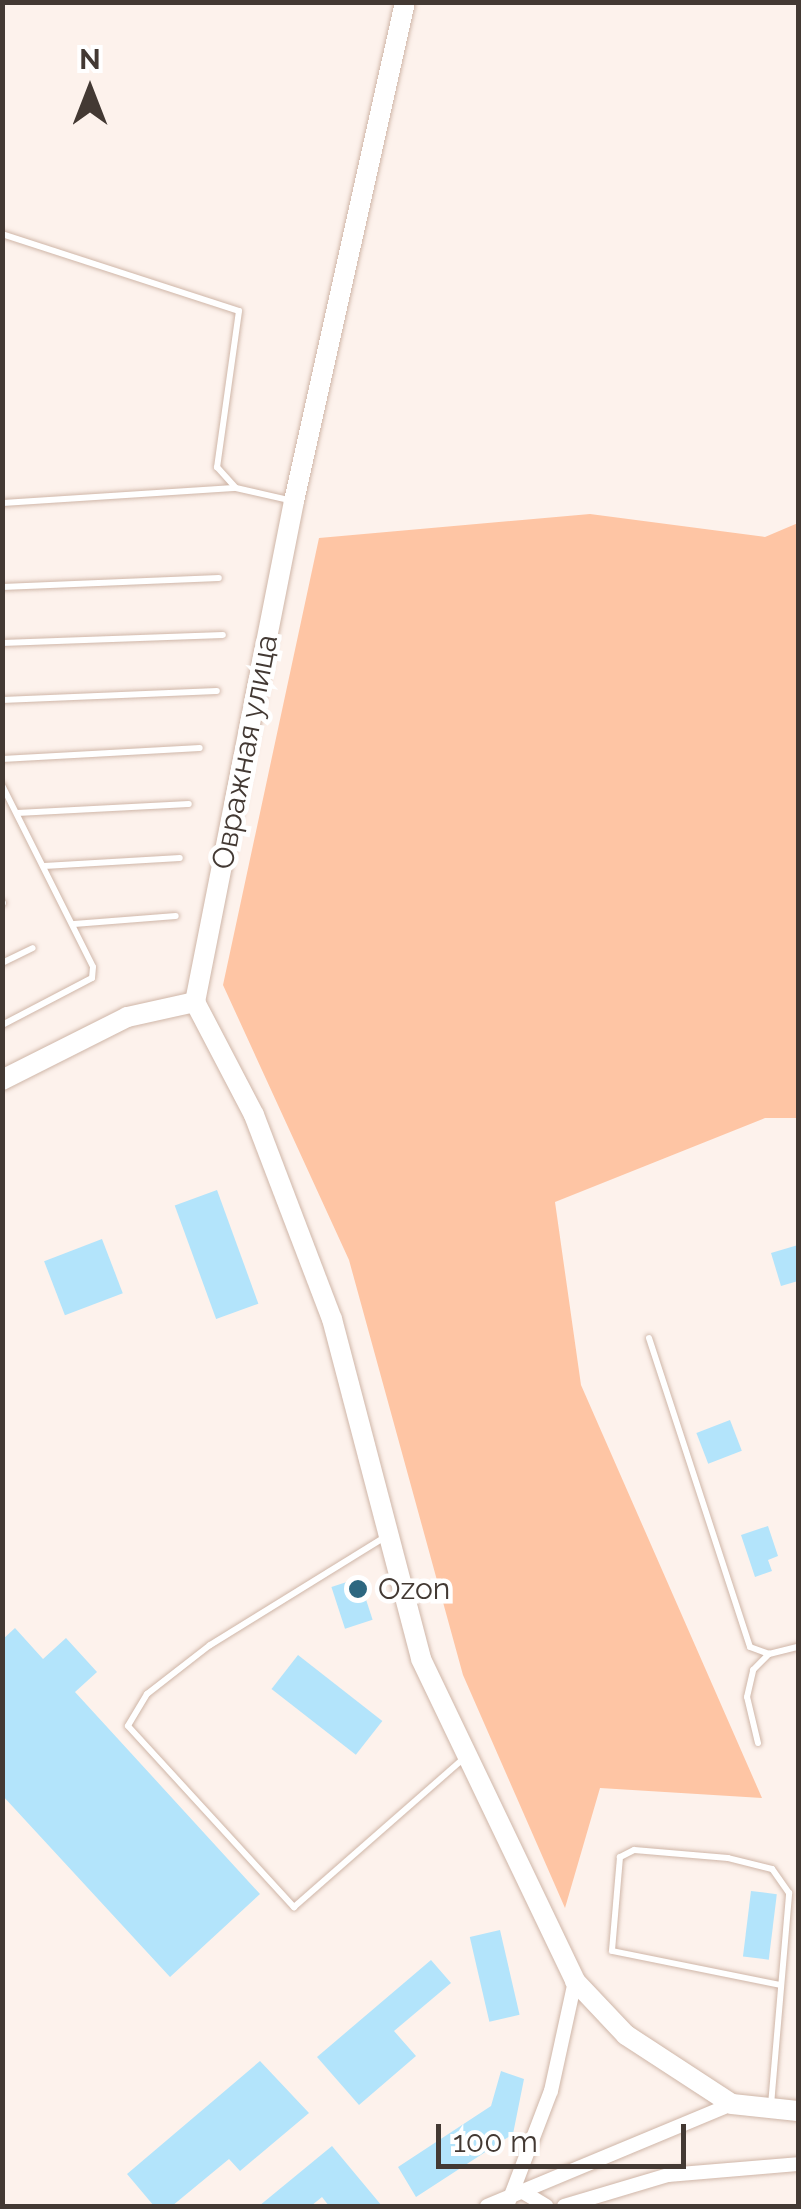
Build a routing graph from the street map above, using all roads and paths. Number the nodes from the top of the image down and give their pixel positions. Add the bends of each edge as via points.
1 (406, 2) edge
2 (2, 234) edge
3 (236, 488) junction
4 (294, 501) junction
5 (2, 503) edge
6 (219, 578) dead end
7 (2, 588) edge
8 (223, 635) dead end
9 (2, 643) edge
10 (217, 691) dead end
11 (2, 700) edge
12 (200, 748) dead end
13 (2, 760) edge
14 (2, 785) edge
15 (189, 804) dead end
16 (17, 814) junction
17 (180, 858) dead end
18 (44, 866) junction
19 (176, 916) dead end
20 (74, 924) junction
21 (33, 948) dead end
22 (2, 963) edge
23 (195, 1002) junction
24 (2, 1025) edge
25 (2, 1080) edge
26 (649, 1338) dead end
27 (390, 1535) junction
28 (798, 1647) edge
29 (769, 1654) junction
30 (758, 1743) dead end
31 (464, 1758) junction
32 (575, 1981) junction
33 (781, 1984) junction
34 (732, 2104) junction
35 (770, 2111) junction
36 (798, 2112) edge
37 (798, 2164) edge
38 (518, 2188) junction
39 (487, 2206) edge
40 (508, 2206) edge
41 (546, 2206) edge
42 (564, 2206) edge

1 - 4 street, Овражная улица
2 - 3 lane via 239,311 217,467
3 - 4 lane
3 - 5 lane
4 - 23 street, Овражная улица
6 - 7 lane
8 - 9 lane
10 - 11 lane
12 - 13 lane
14 - 16 lane
15 - 16 lane
16 - 18 lane
17 - 18 lane
18 - 20 lane
19 - 20 lane
20 - 24 lane via 92,978
21 - 22 lane
23 - 25 street via 127,1016
23 - 27 street via 254,1115 332,1319
26 - 29 lane via 750,1648
27 - 31 street via 421,1659
27 - 31 lane via 210,1645 147,1694 128,1726 294,1906
28 - 29 lane
29 - 30 lane via 753,1670 747,1697
31 - 32 street
32 - 34 street via 626,2035
32 - 38 street
33 - 33 lane via 789,1893 772,1869 634,1850 620,1858 612,1951
33 - 35 lane
34 - 35 street
34 - 38 street
35 - 36 street
37 - 42 street via 668,2175
38 - 39 street
38 - 40 street
38 - 41 street

